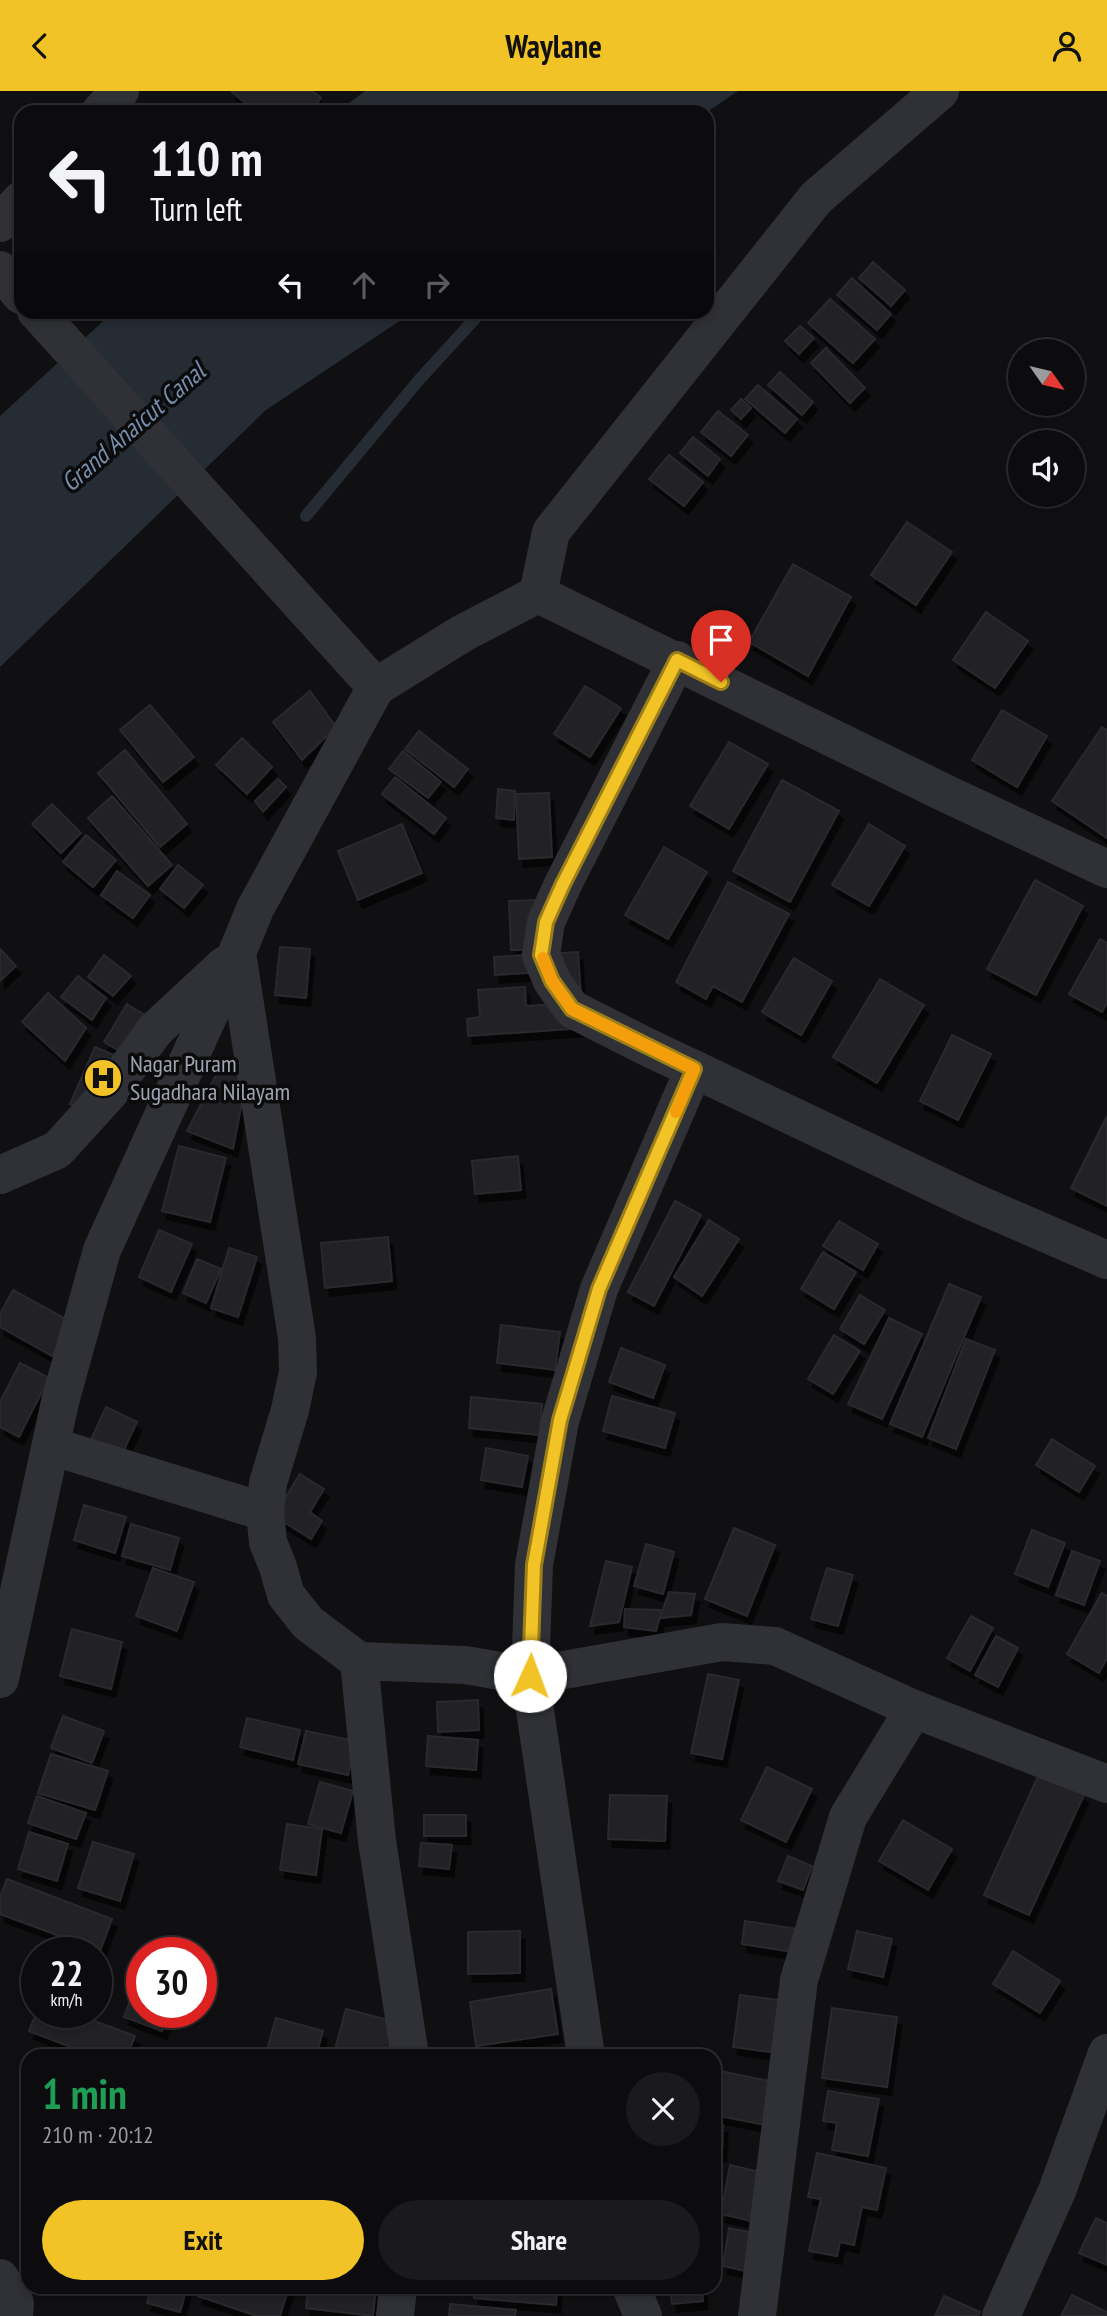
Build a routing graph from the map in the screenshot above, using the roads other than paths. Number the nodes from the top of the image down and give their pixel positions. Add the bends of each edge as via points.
1 (120, 91) edge
2 (940, 91) edge
3 (107, 105) edge
4 (14, 207) edge
5 (0, 223) edge
6 (43, 319) edge
7 (538, 594) junction
8 (677, 660) junction
9 (376, 687) junction
10 (1107, 869) edge
11 (237, 953) junction
12 (694, 1069) junction
13 (0, 1175) edge
14 (1107, 1260) edge
15 (51, 1446) junction
16 (265, 1512) junction
17 (359, 1661) junction
18 (530, 1676) junction
19 (0, 1679) edge
20 (914, 1709) junction
21 (1103, 1774) edge
22 (409, 2049) edge
23 (585, 2049) edge
24 (1107, 2053) edge
25 (0, 2278) edge
26 (397, 2294) edge
27 (634, 2294) edge
28 (14, 2316) edge
29 (395, 2316) edge
30 (643, 2316) edge
31 (757, 2316) edge
32 (1001, 2316) edge

1 - 3 street
2 - 7 street via 807,208 551,532
4 - 5 street
6 - 9 street
7 - 8 street
7 - 9 street via 463,633
8 - 10 street
8 - 12 street via 563,884 546,922 541,955 572,1009
9 - 11 street via 255,909
11 - 13 street via 155,1030 109,1093 57,1150
11 - 15 street via 102,1250
11 - 16 street via 297,1338 298,1372 268,1483
12 - 14 street via 971,1201
12 - 18 street via 599,1289 560,1420 534,1565
15 - 16 street
15 - 19 street
16 - 17 street via 268,1542 286,1595 308,1623
17 - 18 street via 465,1665
17 - 22 street via 377,1841
18 - 20 street via 723,1642 775,1646
18 - 23 street
20 - 21 street
20 - 31 street via 848,1817 799,1980
24 - 32 street via 1057,2191
25 - 28 street via 15,2303
26 - 29 street
27 - 30 street

